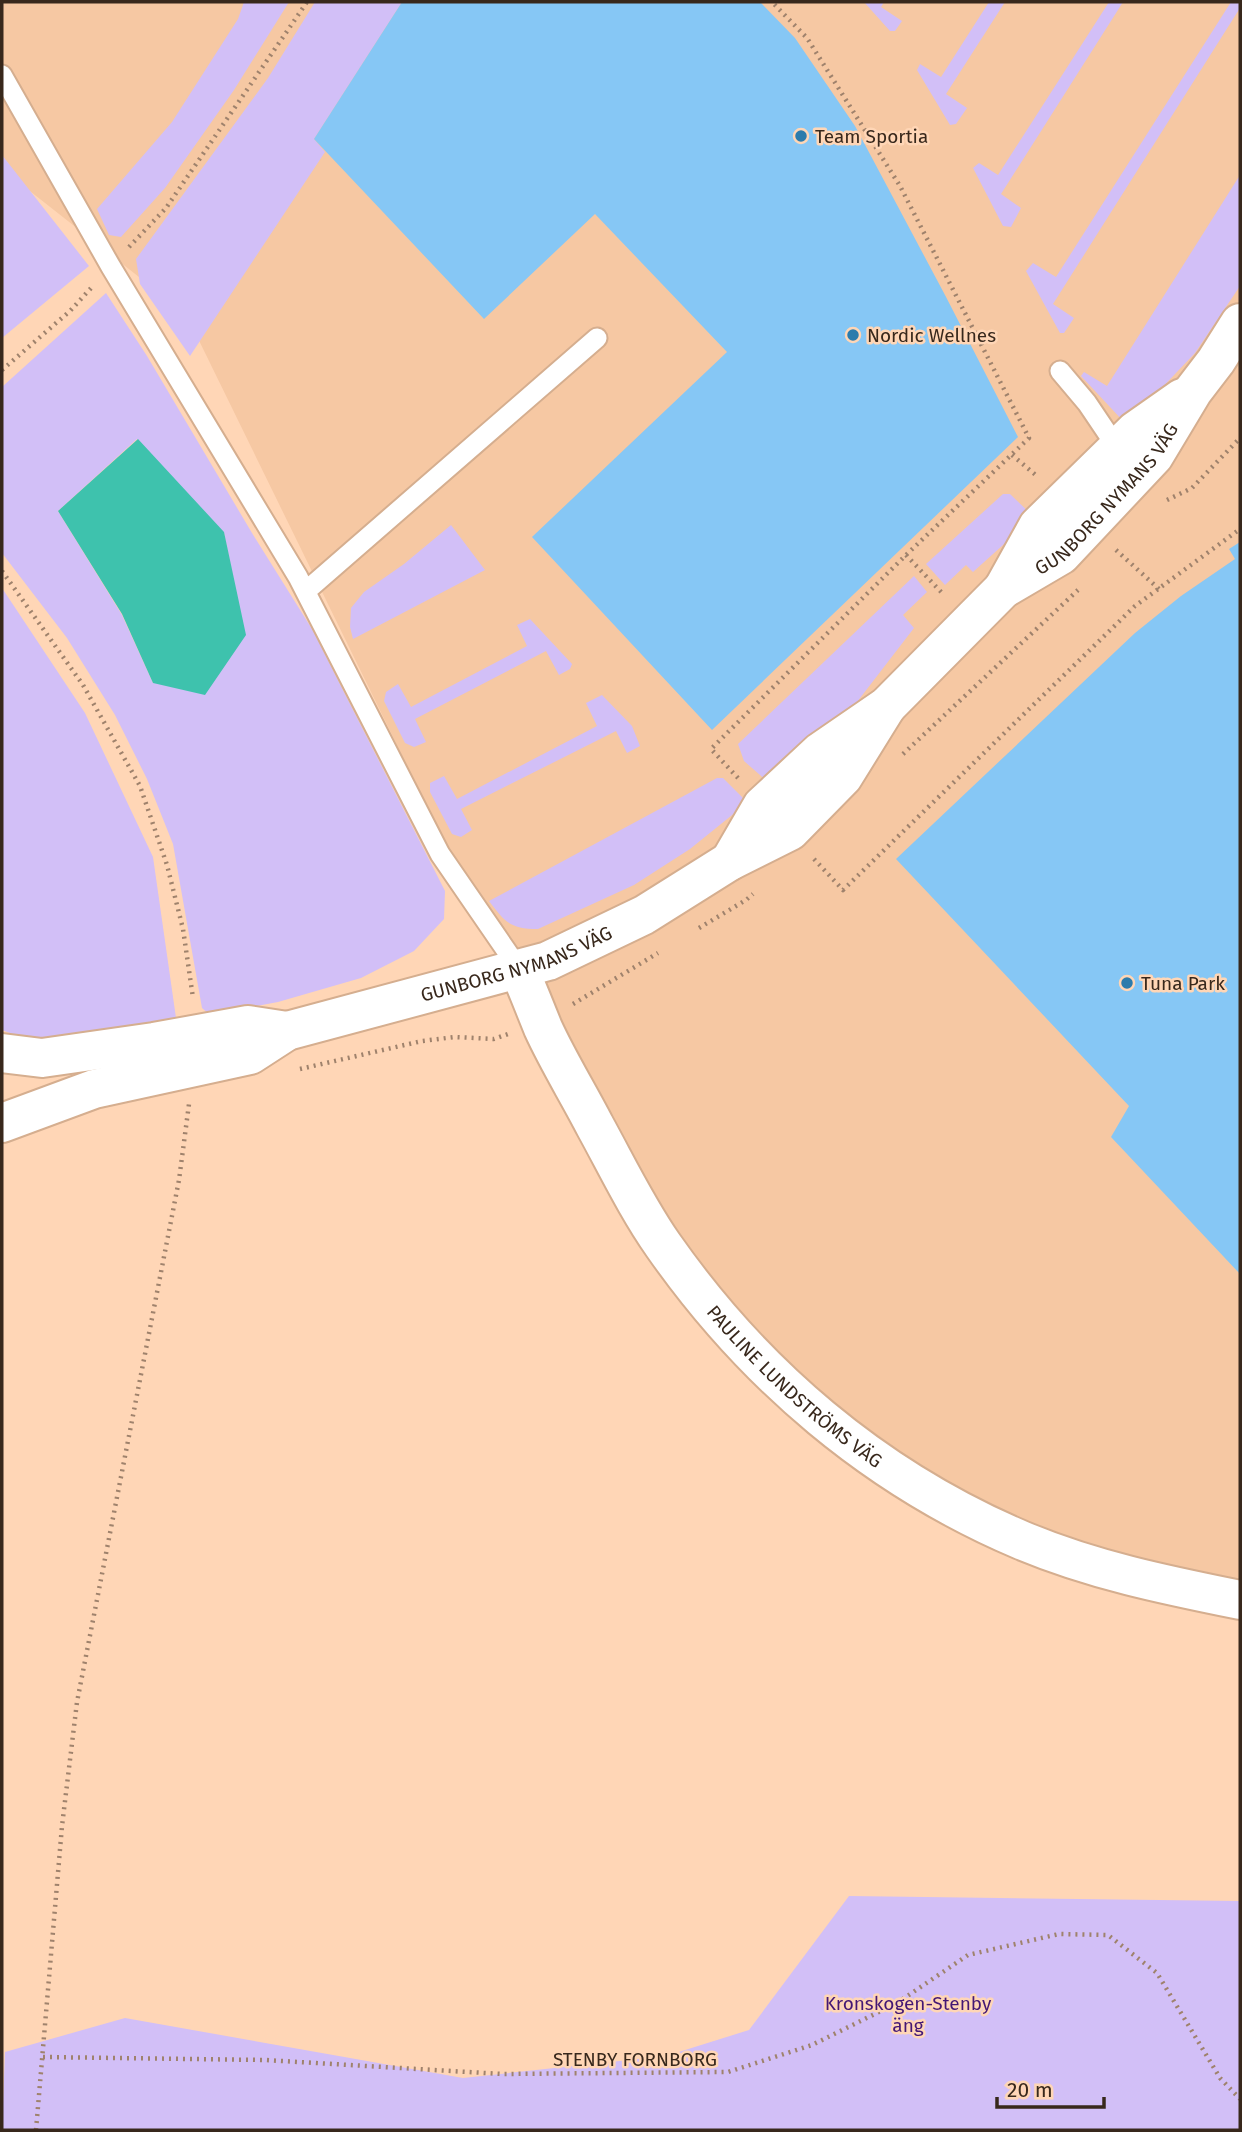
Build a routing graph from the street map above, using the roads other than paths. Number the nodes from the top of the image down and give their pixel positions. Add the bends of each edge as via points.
1 (2, 75) edge
2 (1240, 323) edge
3 (597, 338) dead end
4 (1228, 362) edge
5 (1060, 371) dead end
6 (1193, 391) junction
7 (1118, 449) junction
8 (1003, 589) junction
9 (306, 591) junction
10 (519, 969) junction
11 (287, 1031) junction
12 (2, 1053) edge
13 (2, 1123) edge
14 (1240, 1600) edge

1 - 9 lane via 111,267
2 - 4 street, GUNBORG NYMANS VÄG
3 - 9 lane
4 - 6 street, GUNBORG NYMANS VÄG
5 - 7 lane
6 - 7 street, GUNBORG NYMANS VÄG via 1135,431
6 - 8 street, GUNBORG NYMANS VÄG via 1154,456 1061,555
7 - 8 street, GUNBORG NYMANS VÄG via 1038,526
8 - 10 street, GUNBORG NYMANS VÄG via 887,706 843,777 790,831 730,861 643,915 548,961
9 - 10 lane via 440,854
10 - 11 street, GUNBORG NYMANS VÄG
10 - 14 street, PAULINE LUNDSTRÖMS VÄG via 544,1029 663,1244 740,1343 801,1402 901,1479 1022,1541 1122,1574
11 - 12 street, GUNBORG NYMANS VÄG via 248,1024 42,1058
11 - 13 street, GUNBORG NYMANS VÄG via 250,1055 94,1089

